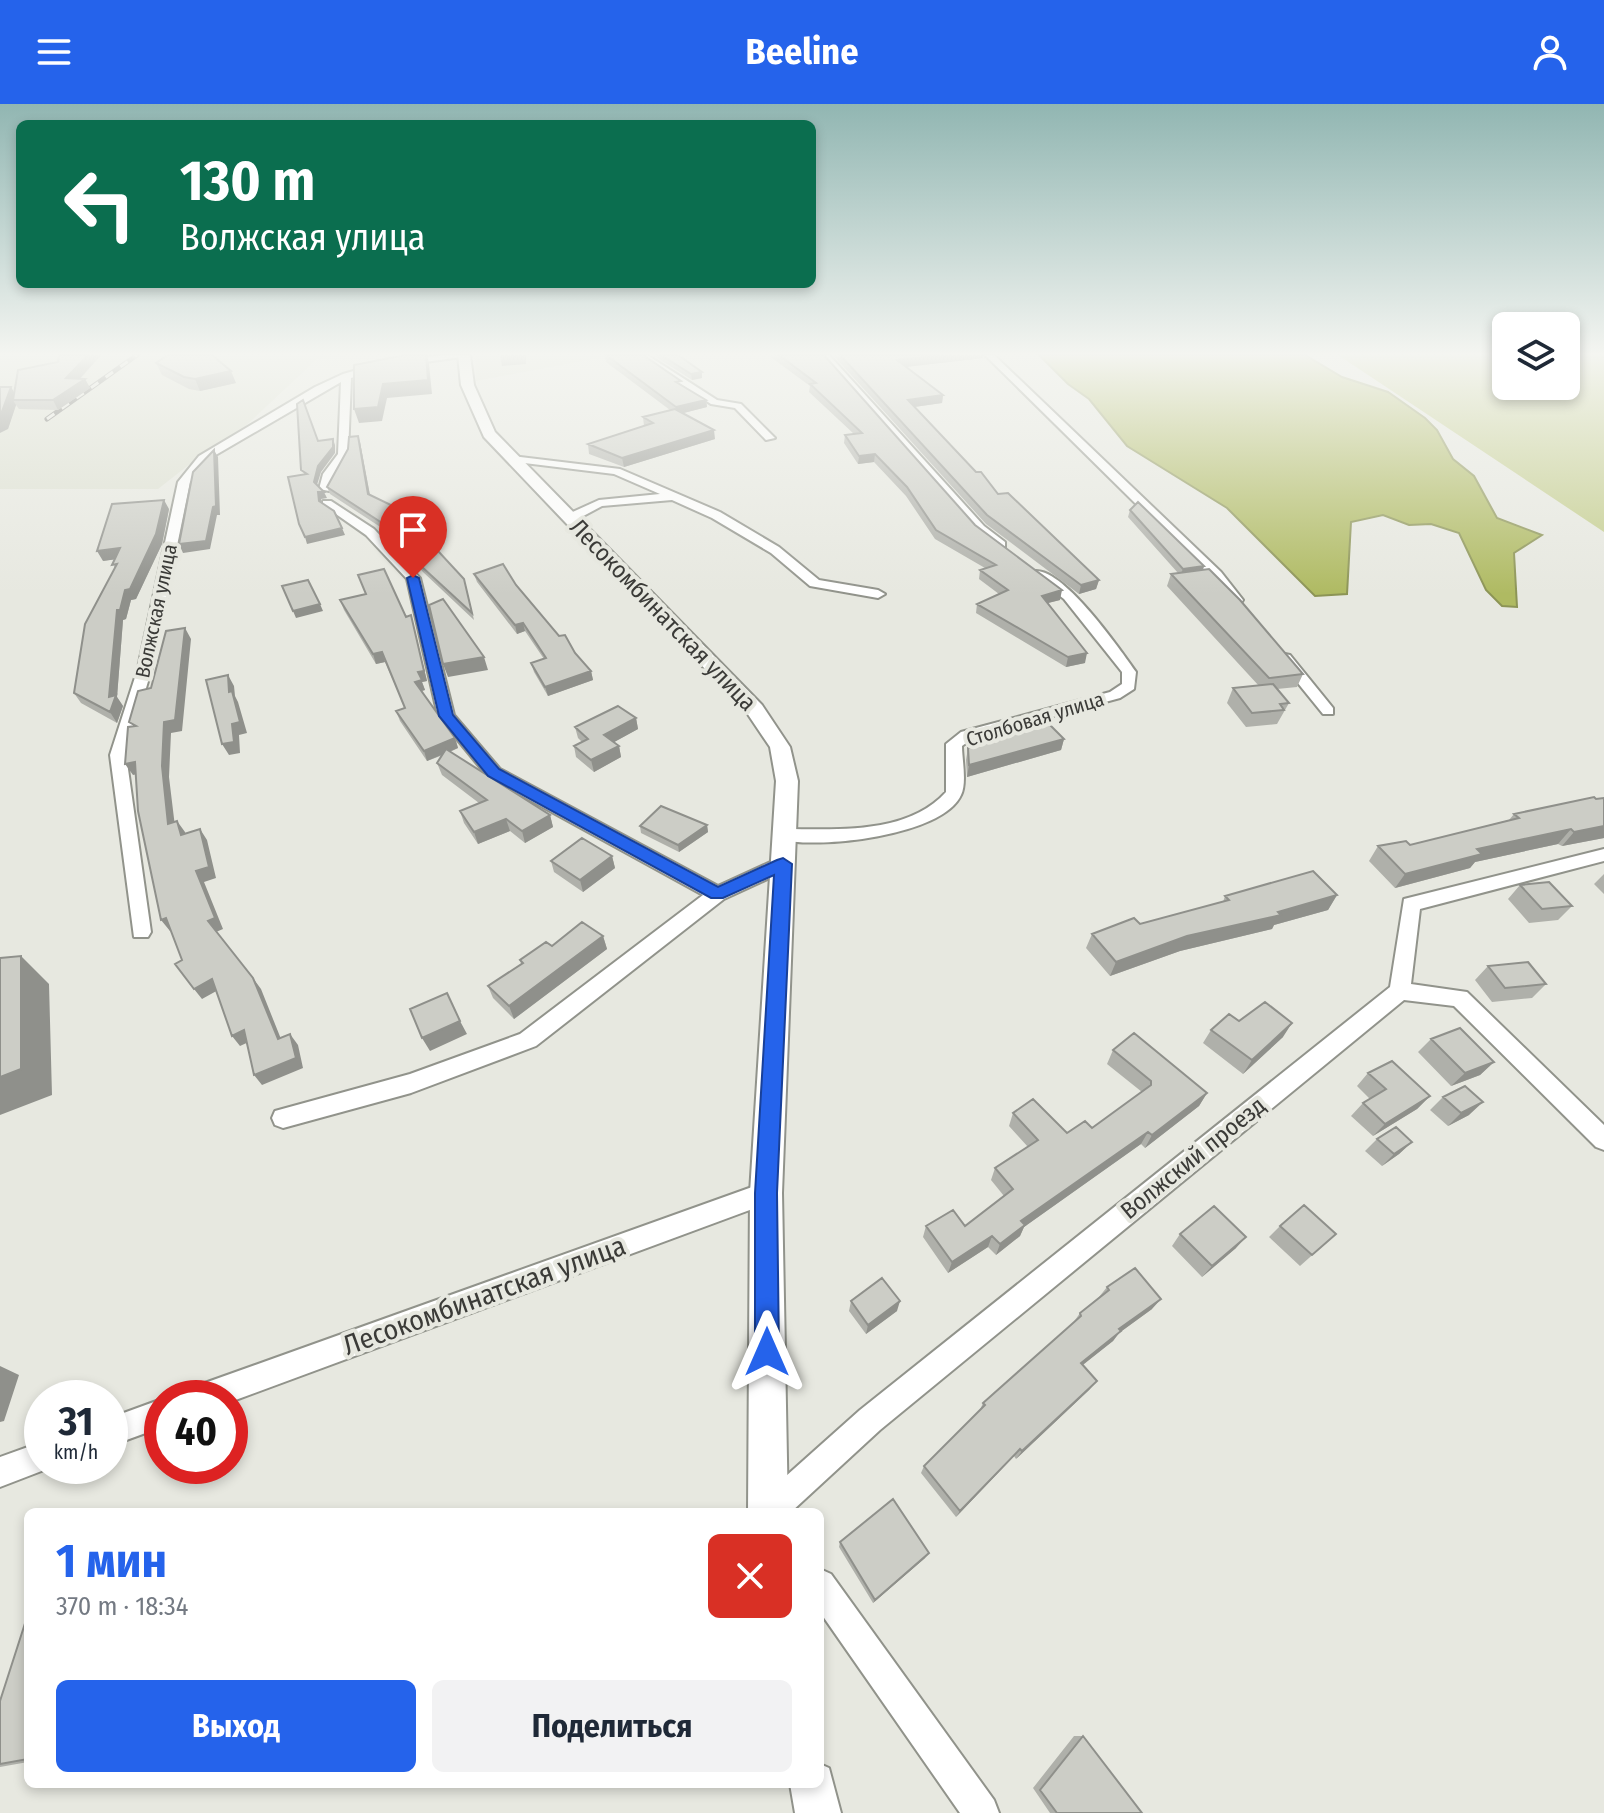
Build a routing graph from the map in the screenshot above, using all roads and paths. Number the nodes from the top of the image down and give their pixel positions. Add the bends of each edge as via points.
1 (238, 435) edge
2 (344, 435) edge
3 (490, 435) edge
4 (767, 435) edge
5 (896, 435) edge
6 (1071, 435) edge
7 (770, 438) dead end
8 (512, 459) junction
9 (674, 496) junction
10 (570, 518) junction
11 (878, 594) dead end
12 (1247, 612) edge
13 (1277, 649) edge
14 (1328, 711) dead end
15 (784, 835) junction
16 (1604, 855) edge
17 (783, 864) junction
18 (717, 894) junction
19 (141, 932) dead end
20 (1400, 991) junction
21 (283, 1118) dead end
22 (1604, 1140) edge
23 (766, 1193) junction
24 (248, 1381) edge
25 (24, 1463) edge
26 (0, 1472) edge
27 (768, 1508) edge
28 (772, 1508) edge
29 (824, 1591) edge
30 (814, 1788) edge
31 (818, 1813) edge
32 (981, 1813) edge

1 - 19 street, Волжская улица via 203,458 184,482 145,668 118,755
2 - 18 street via 343,454 329,474 326,496 413,578 446,716 494,773
3 - 8 street, Лесокомбинатская улица
4 - 7 street
5 - 15 street, Столбовая улица via 980,529 1069,596 1129,672 1129,686 1115,695 967,735 954,744 954,793 938,812 853,834
6 - 12 street via 1216,575
8 - 9 street via 616,471
8 - 10 street, Лесокомбинатская улица
9 - 10 street via 599,503
9 - 11 street via 763,543 815,583
10 - 15 street, Лесокомбинатская улица via 755,709 780,747 787,781
13 - 14 street
15 - 17 street, Лесокомбинатская улица
16 - 20 street via 1411,904
17 - 18 street
17 - 23 street, Лесокомбинатская улица
18 - 21 street via 528,1040 411,1083
20 - 22 street via 1460,998
20 - 28 street, Волжский проезд via 870,1420
23 - 24 street, Лесокомбинатская улица
23 - 27 street, Лесокомбинатская улица
25 - 26 street
29 - 32 street
30 - 31 street

